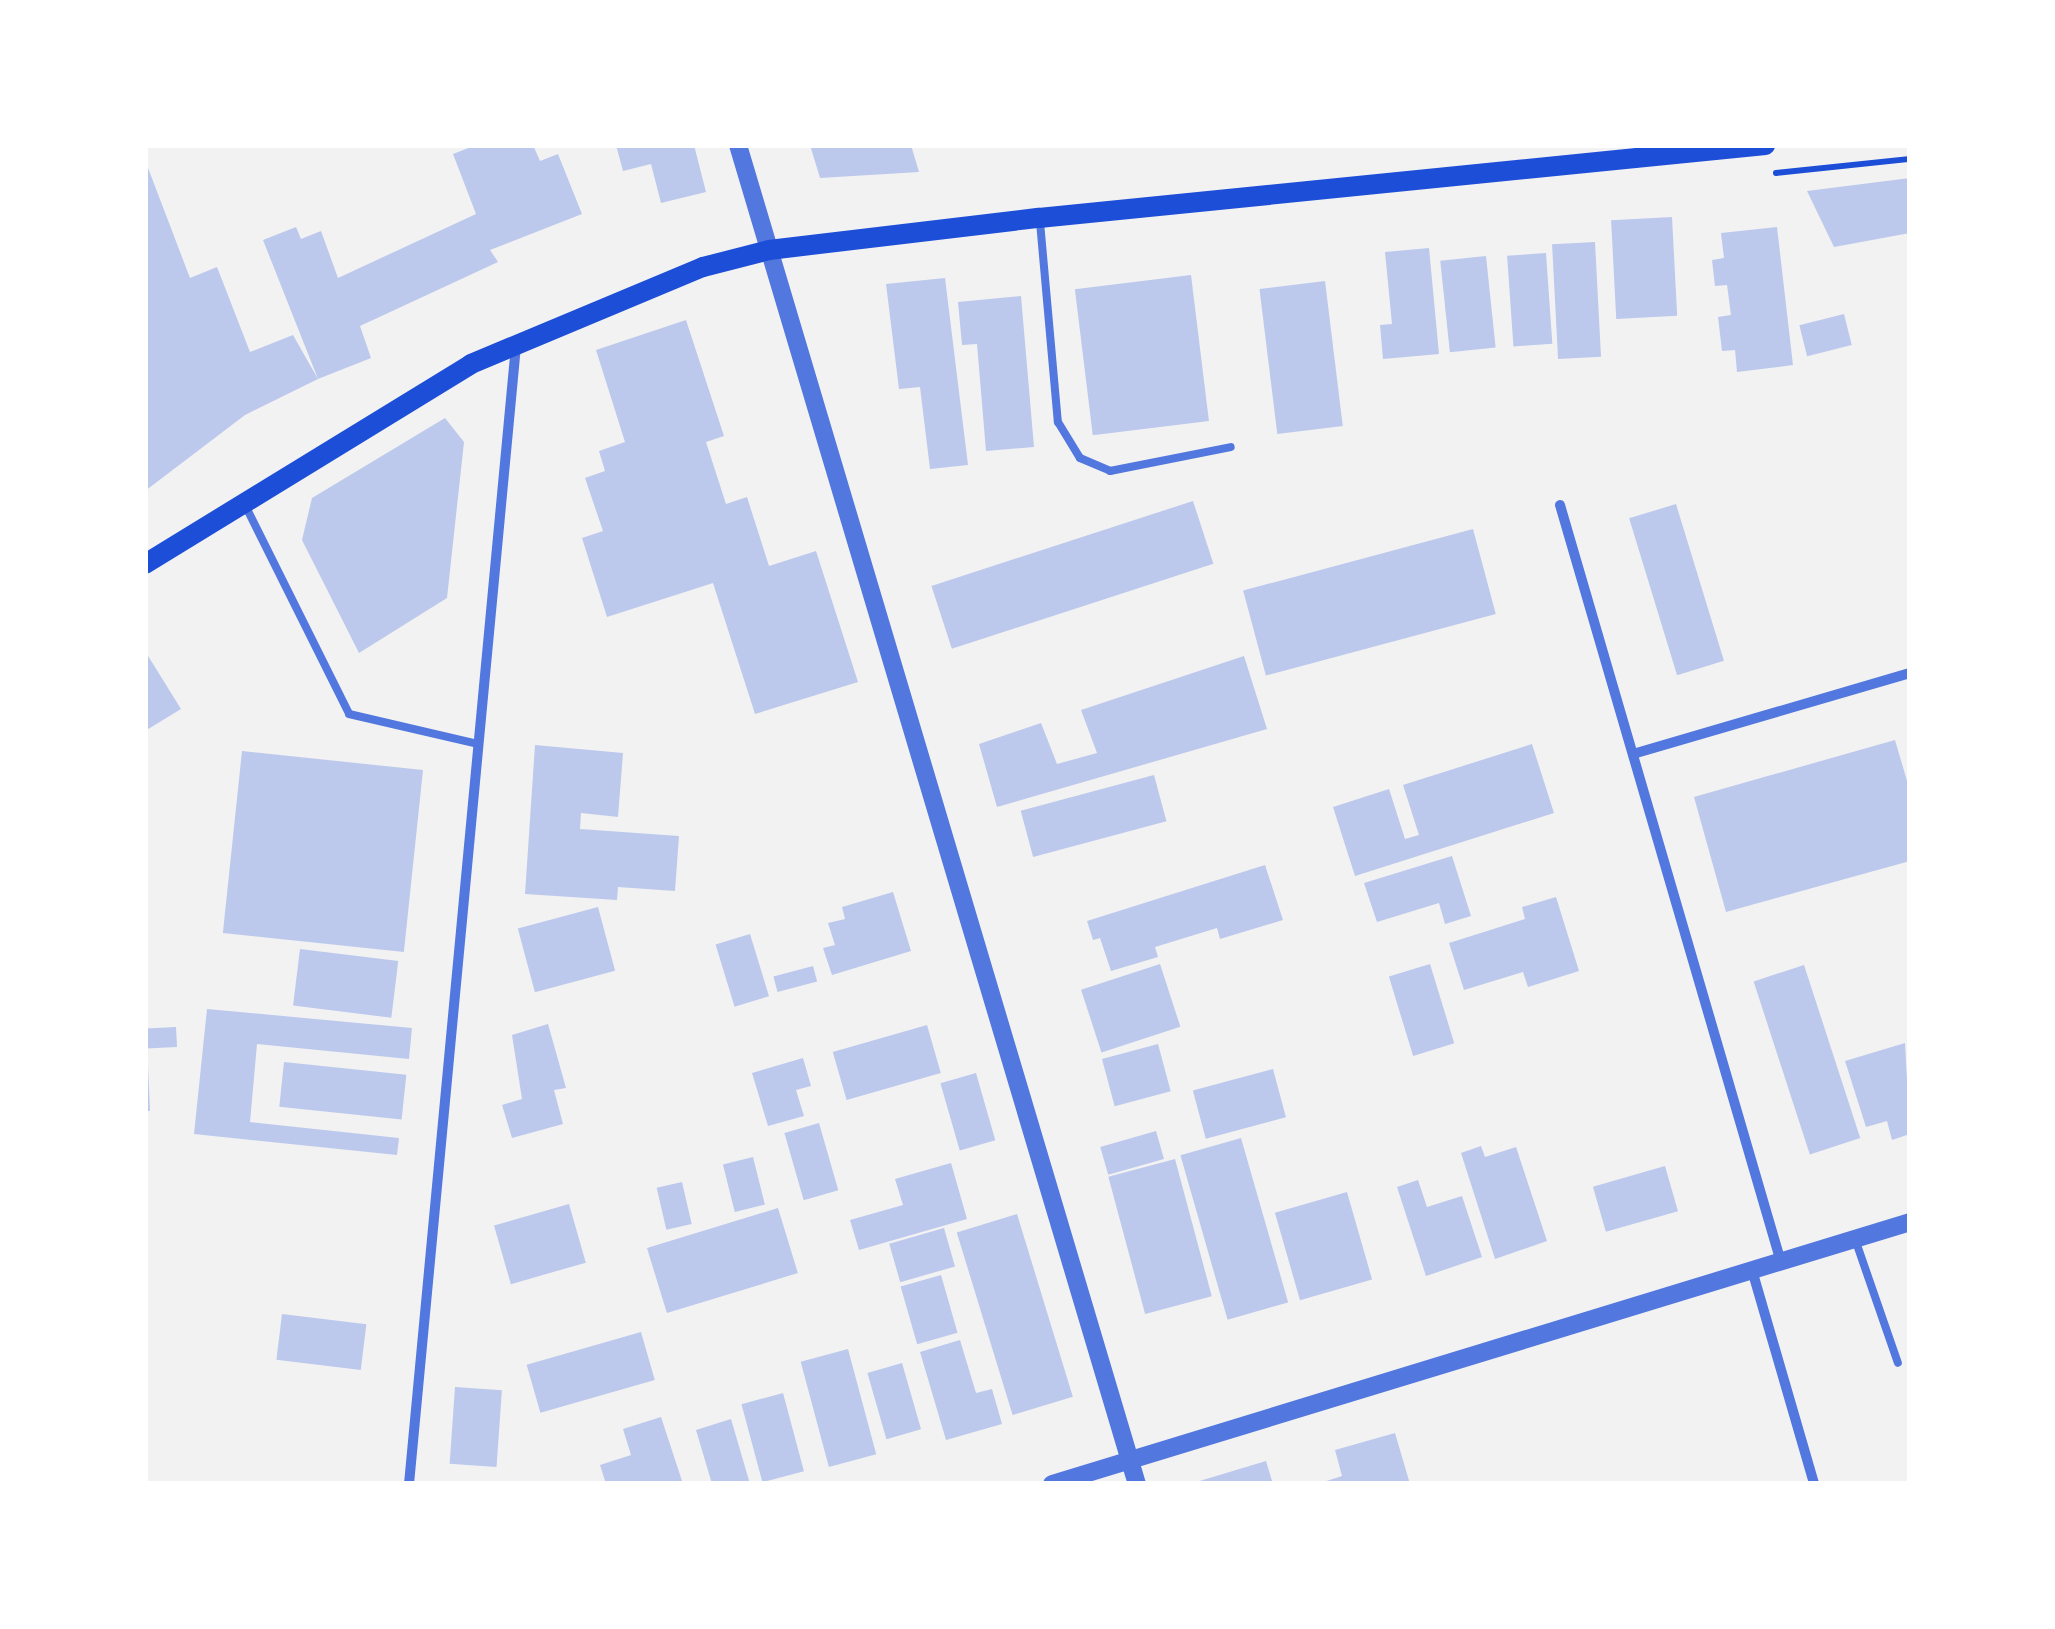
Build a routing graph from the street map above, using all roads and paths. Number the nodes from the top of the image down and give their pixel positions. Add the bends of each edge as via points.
1 (738, 145) edge
2 (1766, 145) edge
3 (1039, 218) junction
4 (769, 250) junction
5 (516, 341) junction
6 (1232, 447) dead end
7 (243, 501) junction
8 (1560, 505) dead end
9 (145, 564) edge
10 (1910, 673) edge
11 (478, 744) junction
12 (1633, 754) junction
13 (1910, 1222) edge
14 (1856, 1239) junction
15 (1781, 1262) junction
16 (1752, 1270) junction
17 (1898, 1363) dead end
18 (1130, 1460) junction
19 (409, 1484) edge
20 (1052, 1484) edge
21 (1137, 1484) edge
22 (1814, 1484) edge

1 - 4 street
2 - 3 main road
3 - 4 main road
3 - 6 lane via 1058,422 1080,458 1110,471
4 - 5 main road via 686,274
4 - 18 street
5 - 7 main road
5 - 11 street
7 - 9 main road
7 - 11 lane via 349,714
8 - 12 street
10 - 12 street
11 - 19 street
12 - 15 street
13 - 14 street
14 - 15 street
14 - 17 lane
15 - 16 street
16 - 18 street
16 - 22 street
18 - 20 street
18 - 21 street

